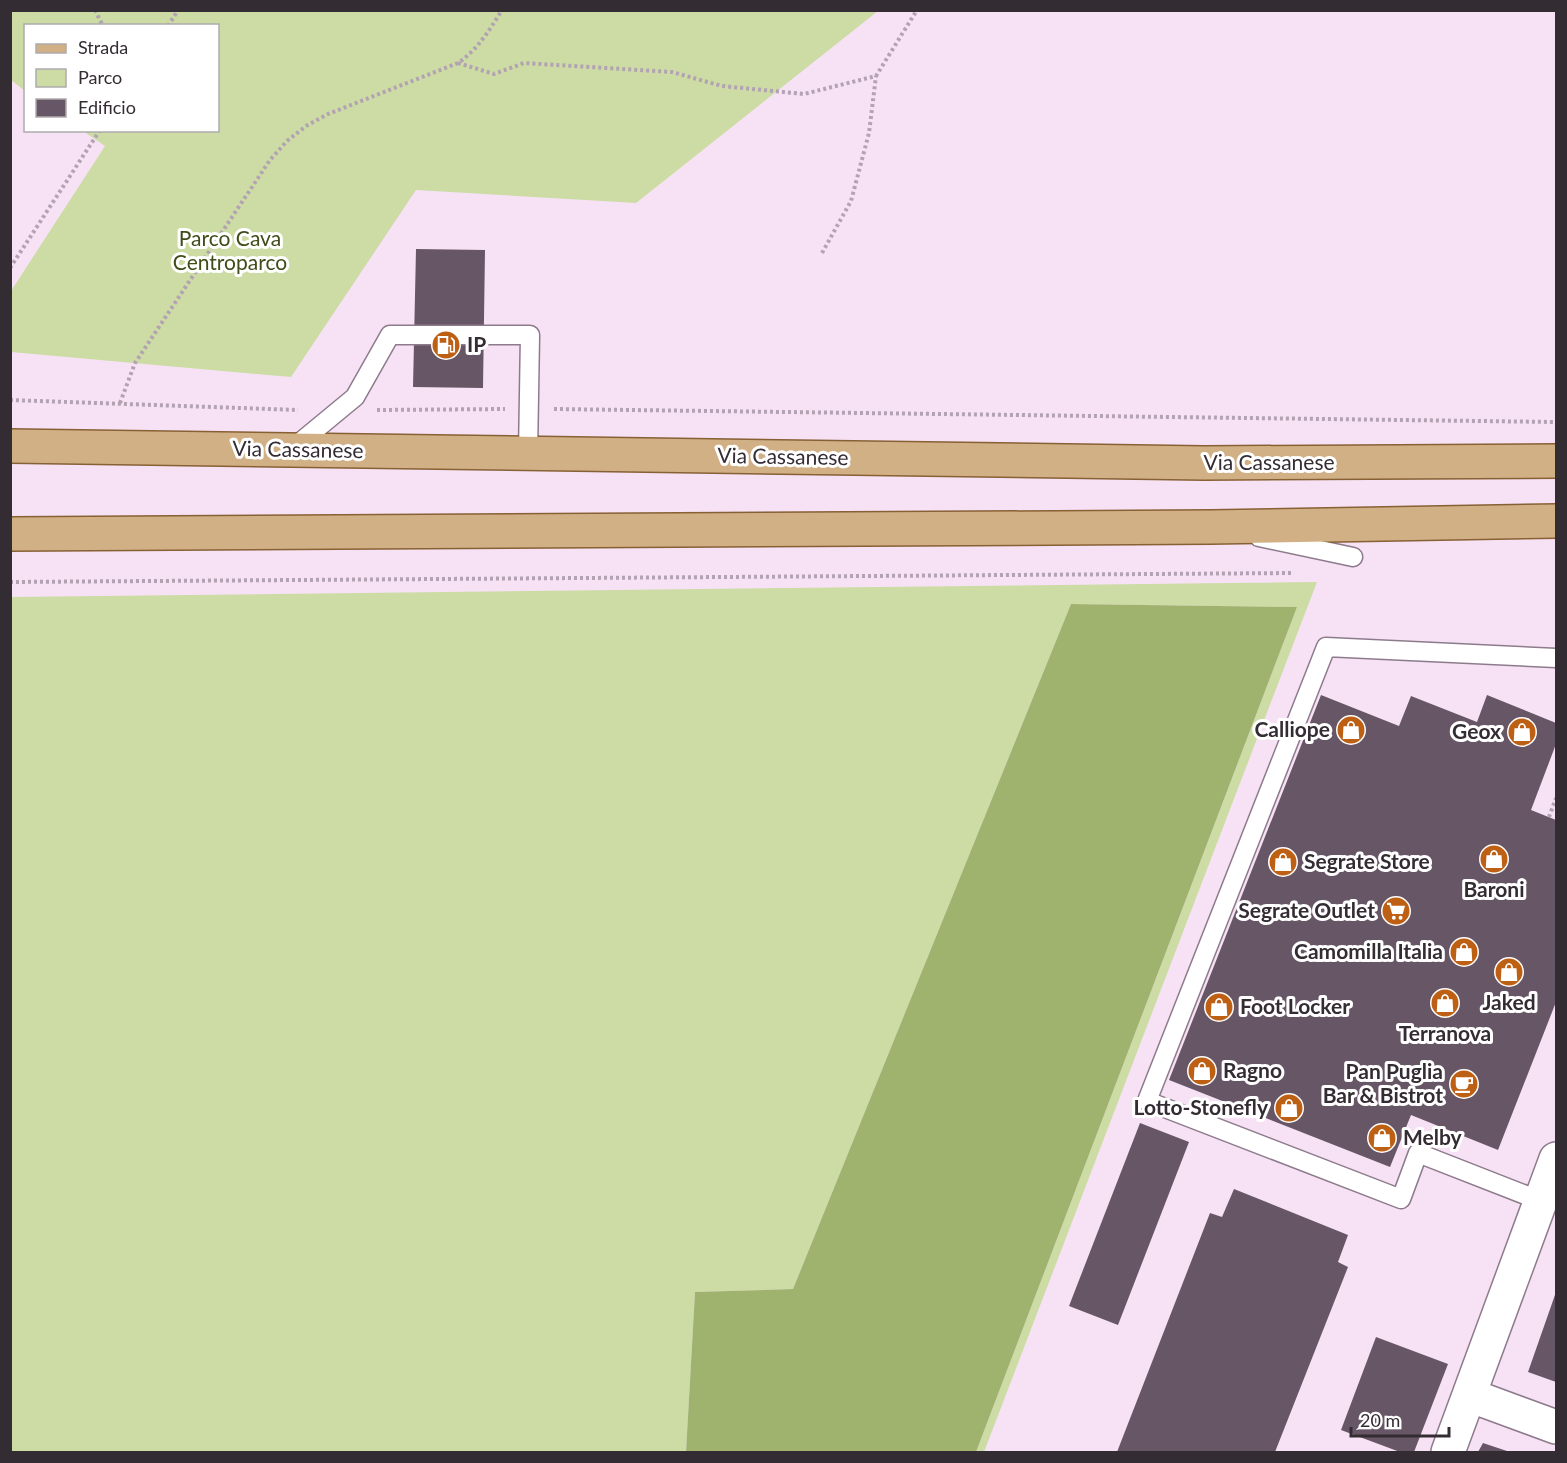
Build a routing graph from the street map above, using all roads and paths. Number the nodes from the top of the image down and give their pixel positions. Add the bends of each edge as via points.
1 (95, 10) edge
2 (178, 10) edge
3 (502, 10) edge
4 (917, 10) edge
5 (102, 24) edge
6 (169, 24) edge
7 (458, 63) junction
8 (876, 76) junction
9 (99, 132) edge
10 (822, 253) dead end
11 (10, 267) edge
12 (10, 400) edge
13 (120, 403) junction
14 (528, 408) junction
15 (337, 410) junction
16 (1557, 422) edge
17 (10, 446) edge
18 (291, 450) junction
19 (528, 454) junction
20 (1557, 461) edge
21 (1554, 522) edge
22 (1210, 527) junction
23 (10, 534) edge
24 (1353, 557) dead end
25 (1300, 573) dead end
26 (10, 582) edge
27 (1557, 658) edge
28 (1557, 798) edge
29 (1549, 817) dead end
30 (1557, 1159) edge
31 (1541, 1201) junction
32 (1469, 1395) junction
33 (1557, 1427) edge
34 (1448, 1452) edge

1 - 5 path
2 - 6 path
3 - 7 path via 482,41
4 - 8 path
7 - 8 path via 494,74 524,63 672,72 722,86 804,94
7 - 13 path via 328,114 287,141 270,160 135,363
8 - 10 path via 870,133 851,201
9 - 11 path
12 - 13 path
13 - 15 path
14 - 15 path
14 - 15 lane via 530,335 390,335 355,397
14 - 16 path
14 - 19 lane
15 - 18 lane
17 - 18 main road, Via Cassanese
18 - 19 main road, Via Cassanese
19 - 20 main road, Via Cassanese via 1204,464
21 - 22 main road
22 - 23 main road
22 - 24 lane
25 - 26 path
27 - 31 lane via 1326,647 1147,1101 1401,1199 1418,1153
28 - 29 path
30 - 31 street
31 - 32 street
32 - 33 street
32 - 34 street

